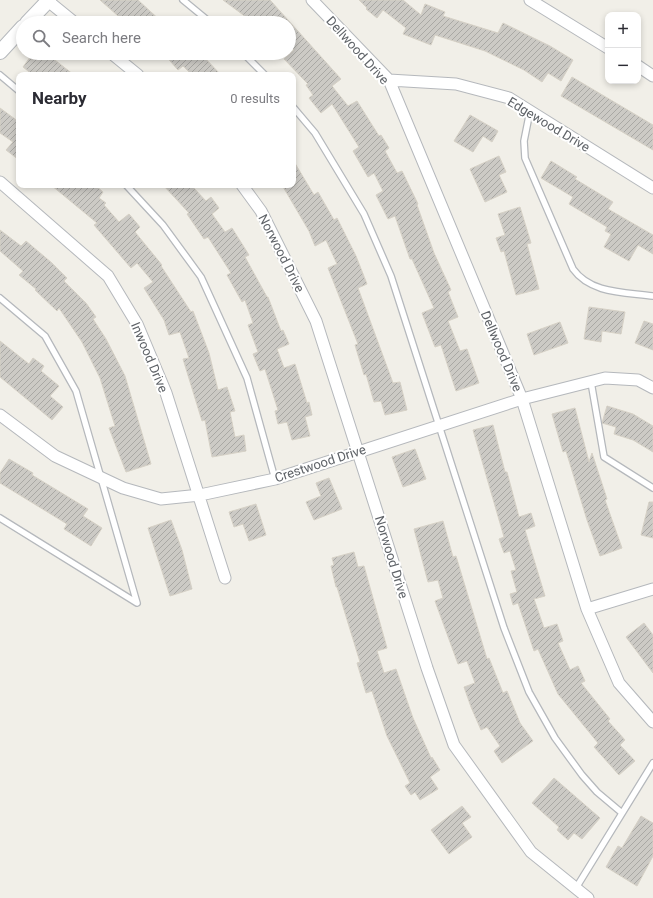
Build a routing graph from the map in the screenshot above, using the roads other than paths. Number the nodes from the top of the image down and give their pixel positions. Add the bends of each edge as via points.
1 (49, 0) edge
2 (183, 0) edge
3 (312, 0) edge
4 (530, 0) edge
5 (34, 16) edge
6 (67, 16) edge
7 (202, 16) edge
8 (16, 34) edge
9 (605, 46) edge
10 (1, 48) edge
11 (120, 60) edge
12 (250, 60) edge
13 (641, 68) edge
14 (134, 72) edge
15 (261, 72) edge
16 (0, 75) edge
17 (653, 76) edge
18 (389, 80) junction
19 (16, 88) edge
20 (296, 111) edge
21 (530, 112) junction
22 (0, 182) edge
23 (129, 188) edge
24 (244, 188) edge
25 (653, 188) edge
26 (653, 296) edge
27 (0, 298) edge
28 (591, 382) junction
29 (653, 388) edge
30 (522, 399) junction
31 (0, 415) edge
32 (439, 426) junction
33 (358, 451) junction
34 (101, 478) junction
35 (275, 479) junction
36 (653, 488) edge
37 (200, 495) junction
38 (0, 518) edge
39 (225, 578) dead end
40 (653, 589) edge
41 (587, 609) junction
42 (653, 722) edge
43 (653, 763) edge
44 (622, 813) junction
45 (576, 888) junction
46 (588, 898) edge

1 - 5 street
1 - 6 street
2 - 7 lane
3 - 18 street, Dellwood Drive
4 - 9 street
8 - 10 street
11 - 14 street
12 - 15 lane
13 - 17 street
16 - 19 lane
18 - 21 street, Edgewood Drive via 456,84 509,98
18 - 30 street, Dellwood Drive
20 - 32 lane via 315,133 364,214 391,276
21 - 25 street, Edgewood Drive
21 - 26 lane via 524,141 525,158 579,278 595,288
22 - 37 street, Inwood Drive via 108,276 140,331 166,393
23 - 35 lane via 163,225 201,277 247,378
24 - 33 street, Norwood Drive via 261,211 316,322
27 - 34 lane via 45,336 63,365 76,391
28 - 29 street, Crestwood Drive via 605,378 638,380
28 - 30 street, Crestwood Drive
28 - 36 lane via 604,457
30 - 32 street, Crestwood Drive
30 - 41 street, Dellwood Drive
31 - 34 street, Crestwood Drive via 55,456
32 - 33 street, Crestwood Drive
32 - 44 lane via 504,628 529,692 555,738 582,776
33 - 35 street, Crestwood Drive
33 - 45 street, Norwood Drive via 426,668 454,745 531,852
34 - 37 street, Crestwood Drive via 123,488 161,499
34 - 38 lane via 137,603
35 - 37 street, Crestwood Drive
37 - 39 street, Inwood Drive
40 - 41 street
41 - 42 street, Dellwood Drive via 619,682
43 - 44 lane
44 - 45 lane
45 - 46 street, Norwood Drive

